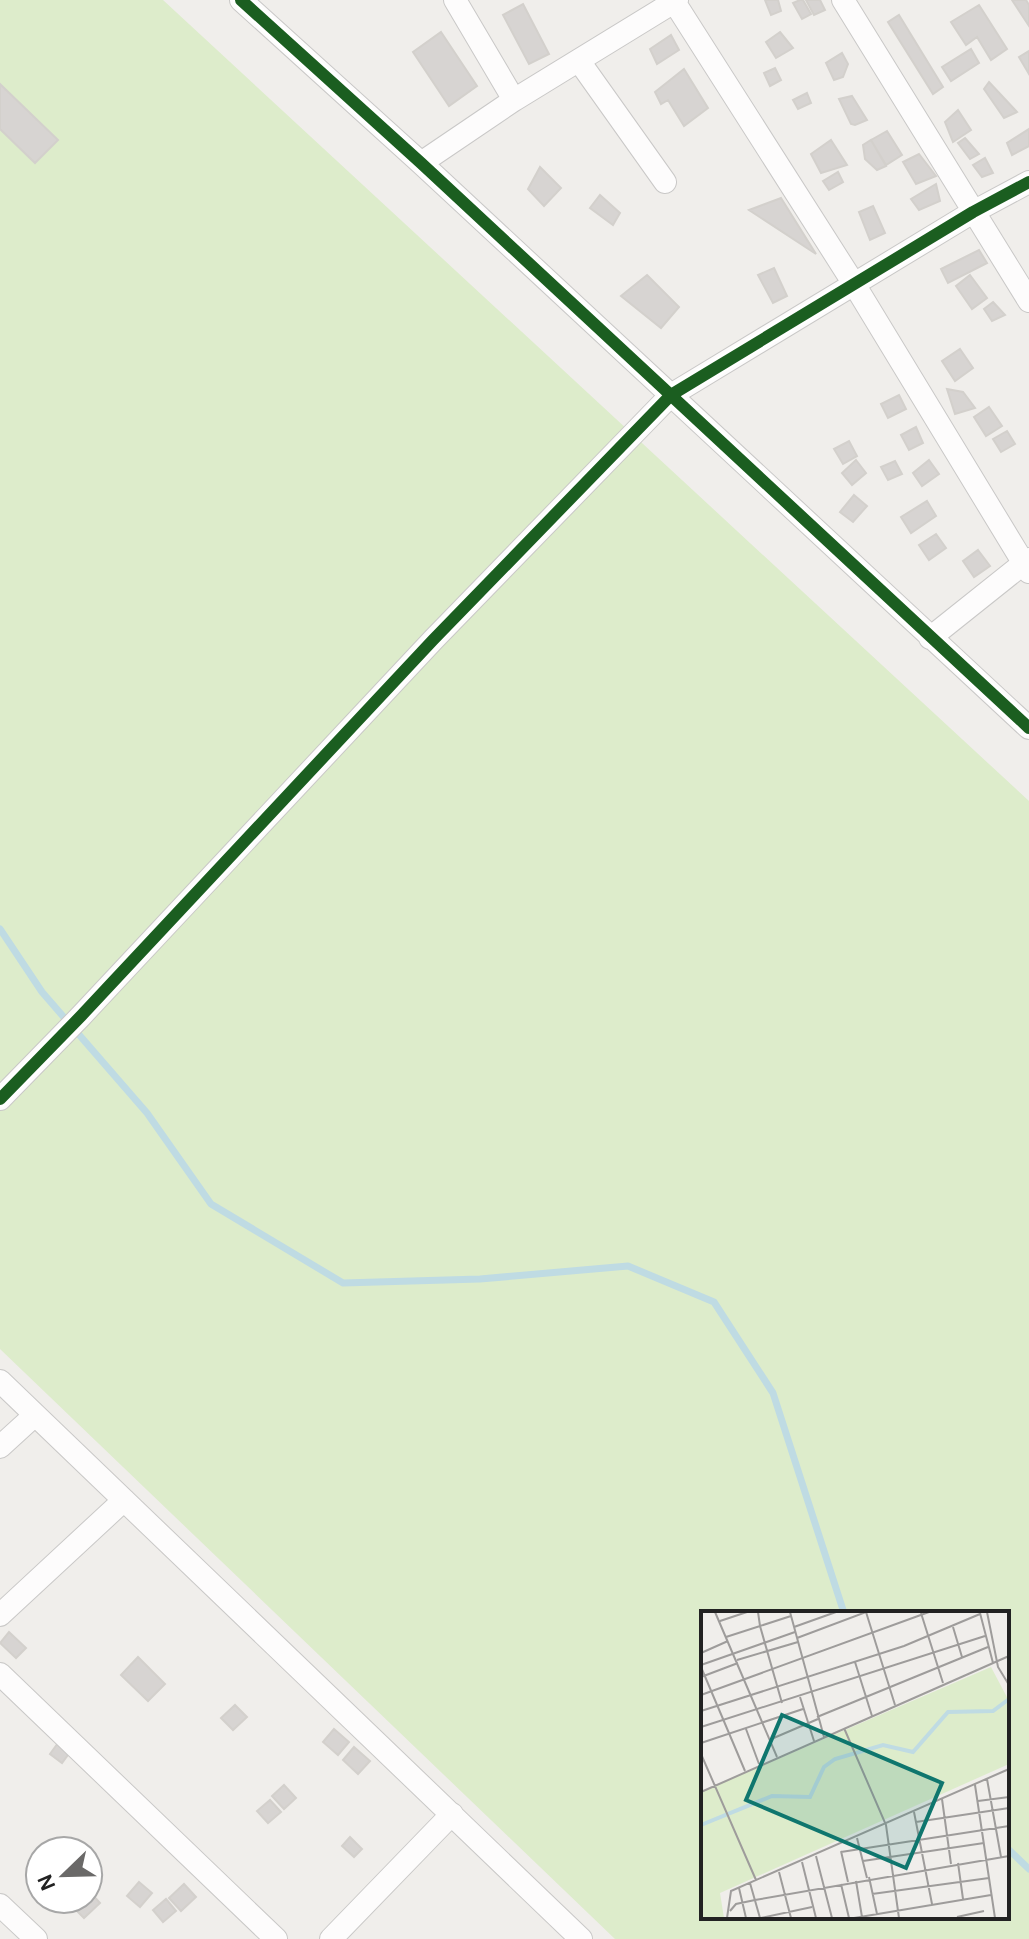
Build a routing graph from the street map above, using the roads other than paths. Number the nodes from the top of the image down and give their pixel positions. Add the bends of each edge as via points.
1 (241, 0) edge
2 (455, 0) edge
3 (843, 0) edge
4 (675, 1) edge
5 (579, 61) junction
6 (514, 100) junction
7 (421, 163) junction
8 (665, 182) dead end
9 (1029, 182) edge
10 (973, 212) junction
11 (854, 284) junction
12 (1029, 301) edge
13 (671, 395) junction
14 (1027, 565) edge
15 (930, 638) junction
16 (1029, 728) edge
17 (0, 1099) edge
18 (0, 1381) edge
19 (35, 1415) junction
20 (0, 1447) edge
21 (124, 1500) junction
22 (0, 1615) edge
23 (0, 1674) edge
24 (452, 1814) junction
25 (0, 1906) edge
26 (36, 1939) edge
27 (276, 1939) edge
28 (331, 1939) edge
29 (581, 1939) edge

1 - 7 street
2 - 6 street
3 - 10 street
4 - 5 street
4 - 11 street
5 - 6 street
5 - 8 street
6 - 7 street
7 - 13 street
9 - 10 street
10 - 11 street
10 - 12 street
11 - 13 street
11 - 14 street
13 - 15 street
13 - 17 street
14 - 15 street
15 - 16 street
18 - 19 street
19 - 20 street
19 - 21 street
21 - 22 street
21 - 24 street
23 - 27 street
24 - 28 street
24 - 29 street
25 - 26 street

